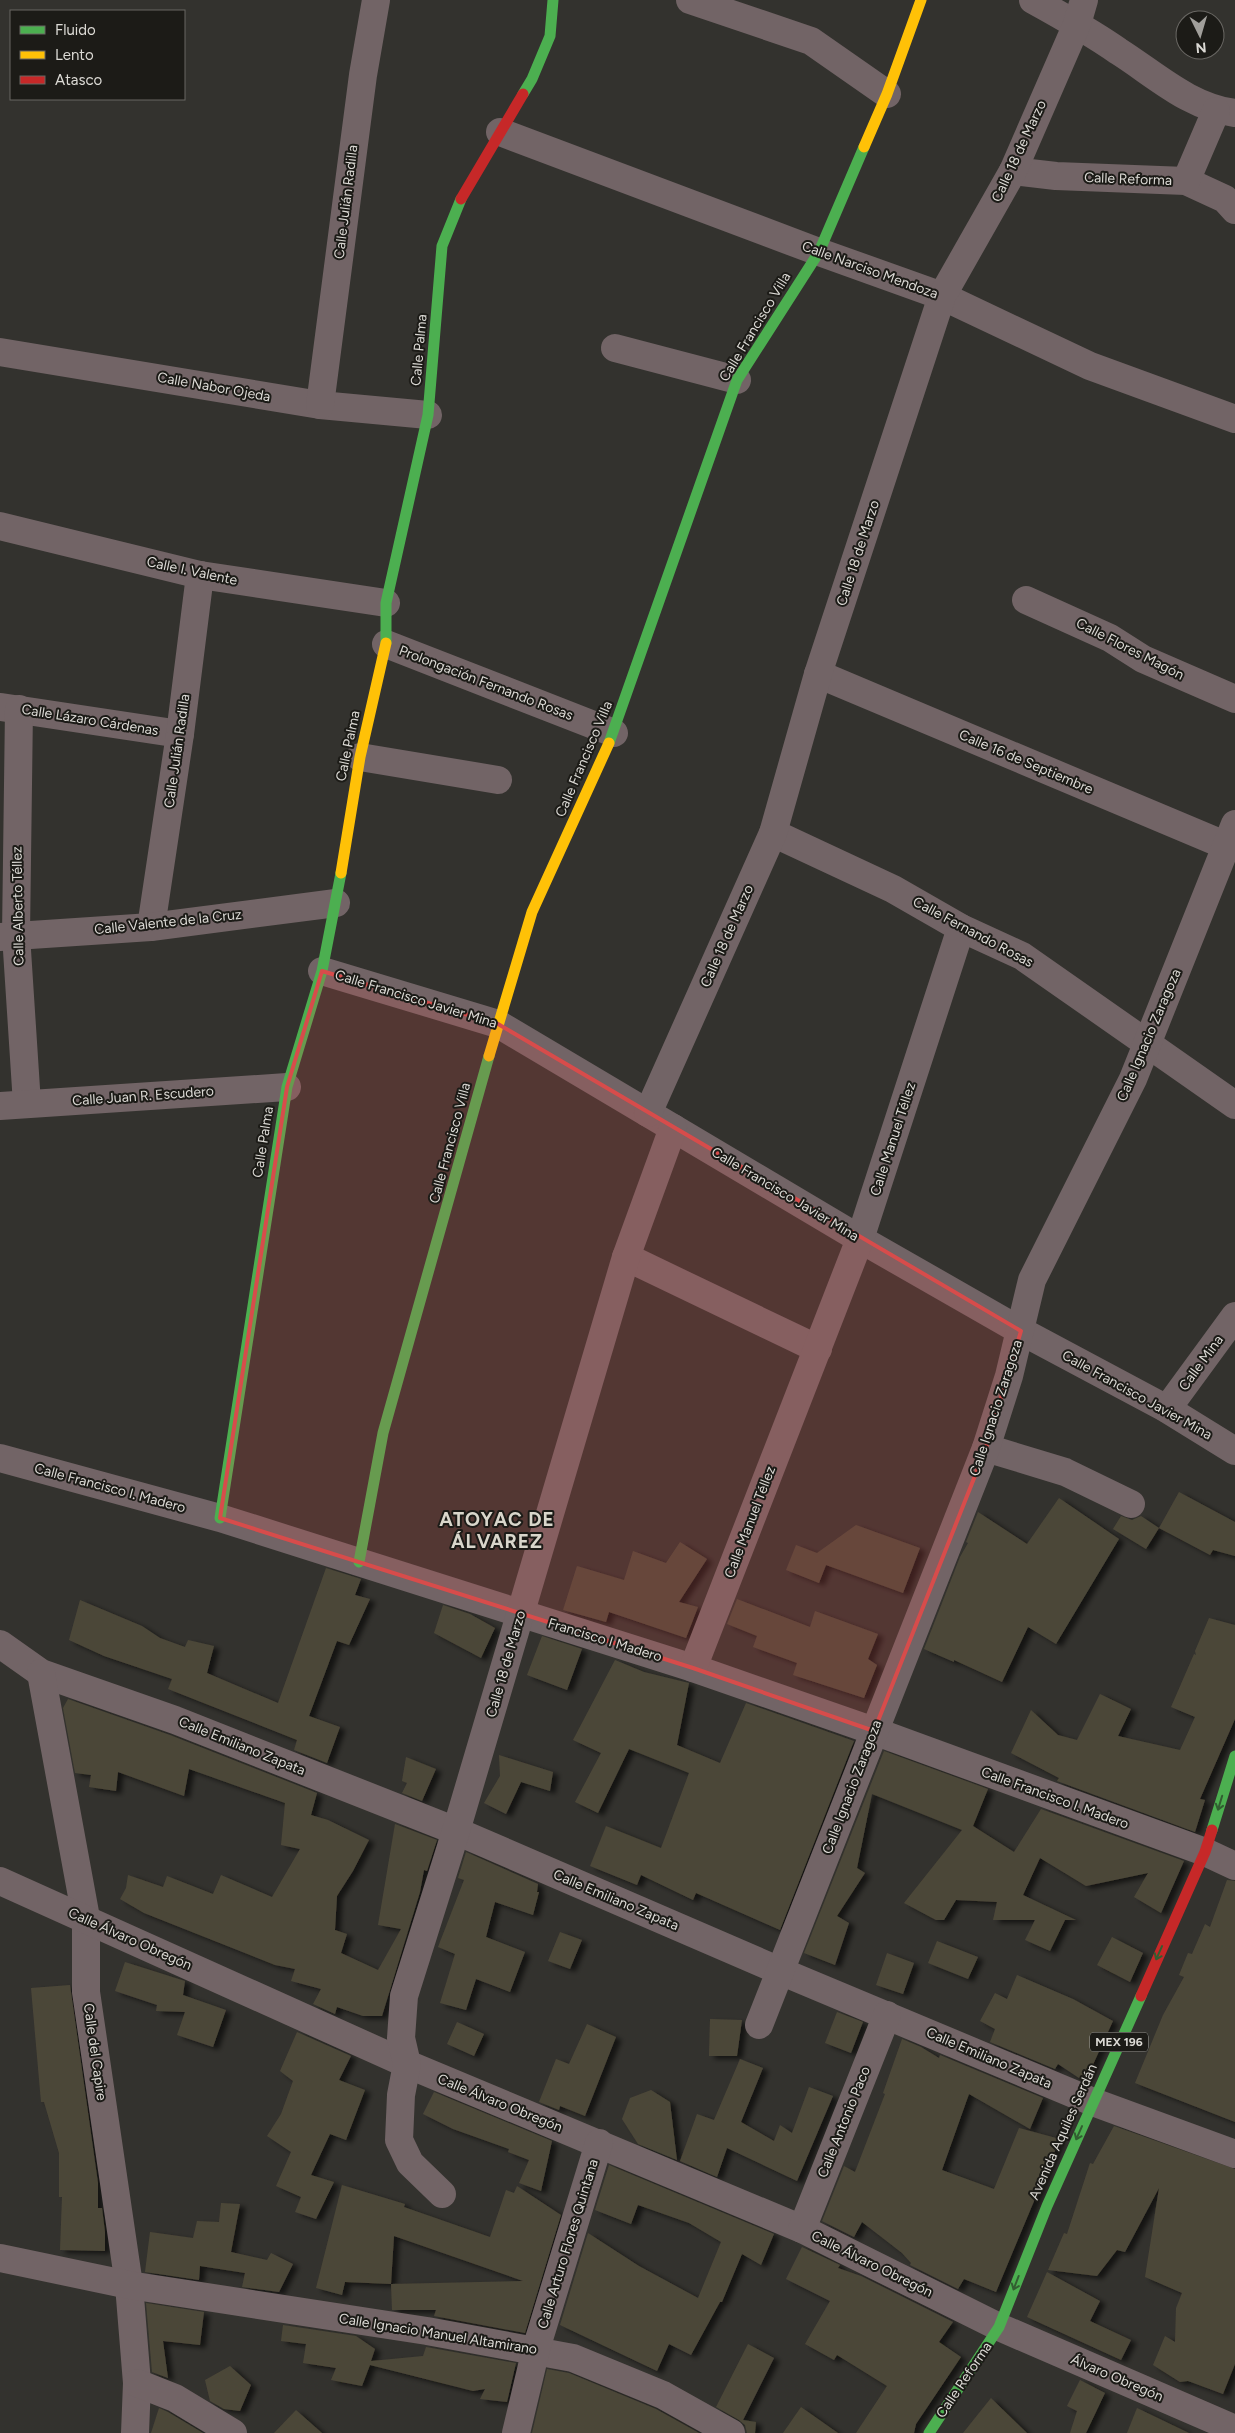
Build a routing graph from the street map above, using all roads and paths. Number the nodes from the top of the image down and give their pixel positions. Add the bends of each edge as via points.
1 (376, 0) edge
2 (553, 0) edge
3 (690, 0) edge
4 (921, 0) edge
5 (1033, 0) edge
6 (1080, 12) edge
7 (887, 94) junction
8 (1225, 112) edge
9 (500, 132) junction
10 (1013, 171) junction
11 (1186, 181) junction
12 (1235, 210) edge
13 (818, 252) junction
14 (942, 296) junction
15 (615, 348) dead end
16 (0, 352) edge
17 (737, 380) junction
18 (320, 405) junction
19 (428, 415) junction
20 (1235, 419) edge
21 (0, 526) edge
22 (200, 575) junction
23 (1026, 600) dead end
24 (386, 603) junction
25 (386, 644) junction
26 (818, 674) junction
27 (1235, 699) edge
28 (10, 708) edge
29 (614, 733) junction
30 (180, 734) junction
31 (360, 758) junction
32 (498, 780) dead end
33 (773, 833) junction
34 (1232, 839) edge
35 (336, 903) junction
36 (151, 927) junction
37 (961, 928) junction
38 (8, 936) edge
39 (322, 971) junction
40 (498, 1024) junction
41 (1146, 1044) junction
42 (287, 1087) junction
43 (27, 1104) junction
44 (1235, 1105) edge
45 (0, 1106) edge
46 (648, 1112) junction
47 (673, 1128) junction
48 (860, 1239) junction
49 (626, 1257) junction
50 (1235, 1316) edge
51 (1021, 1331) junction
52 (818, 1349) junction
53 (1167, 1409) junction
54 (986, 1448) junction
55 (1235, 1451) edge
56 (0, 1458) edge
57 (1131, 1504) dead end
58 (220, 1518) junction
59 (359, 1562) junction
60 (520, 1614) junction
61 (0, 1644) edge
62 (693, 1668) junction
63 (41, 1673) junction
64 (874, 1731) junction
65 (1235, 1756) edge
66 (456, 1831) junction
67 (1205, 1852) junction
68 (1235, 1866) edge
69 (0, 1881) edge
70 (86, 1918) junction
71 (780, 1971) junction
72 (887, 2015) junction
73 (759, 2025) dead end
74 (407, 2064) junction
75 (1092, 2102) junction
76 (598, 2143) junction
77 (1235, 2154) edge
78 (442, 2194) dead end
79 (802, 2229) junction
80 (0, 2258) edge
81 (129, 2286) junction
82 (999, 2327) junction
83 (536, 2349) junction
84 (137, 2383) junction
85 (1235, 2429) edge
86 (135, 2433) edge
87 (233, 2433) edge
88 (516, 2433) edge
89 (731, 2433) edge
90 (929, 2433) edge

1 - 18 street, Calle Julián Radilla
2 - 9 street, Calle Palma via 550,36 532,79
3 - 7 street via 811,41
4 - 7 street, Calle Francisco Villa
5 - 6 street
6 - 8 street via 1172,89
6 - 10 street, Calle 18 de Marzo
7 - 13 street, Calle Francisco Villa
8 - 11 street
9 - 13 street, Calle Narciso Mendoza
9 - 19 street, Calle Palma via 458,204 442,246
10 - 11 street, Calle Reforma
10 - 14 street, Calle 18 de Marzo
11 - 12 street, Calle Reforma via 1226,199
13 - 14 street, Calle Narciso Mendoza
13 - 17 street, Calle Francisco Villa
14 - 20 street, Calle Narciso Mendoza via 1090,366
14 - 26 street, Calle 18 de Marzo
15 - 17 street
16 - 18 street, Calle Nabor Ojeda
17 - 29 street, Calle Francisco Villa
18 - 19 street, Calle Nabor Ojeda
19 - 24 street, Calle Palma
21 - 22 street, Calle I. Valente
22 - 24 street, Calle I. Valente
22 - 30 street, Calle Julián Radilla
23 - 27 street, Calle Flores Magón via 1110,638 1143,659
24 - 25 street, Calle Palma
25 - 29 street, Prolongación Fernando Rosas
25 - 31 street, Calle Palma
26 - 33 street, Calle 18 de Marzo
26 - 34 street, Calle 16 de Septiembre
28 - 30 street, Calle Lázaro Cárdenas
28 - 38 street, Calle Alberto Téllez
29 - 40 street, Calle Francisco Villa via 532,912
30 - 36 street, Calle Julián Radilla
31 - 32 street
31 - 35 street, Calle Palma
33 - 37 street, Calle Fernando Rosas via 893,889
33 - 46 street, Calle 18 de Marzo
34 - 41 street, Calle Ignacio Zaragoza
35 - 36 street, Calle Valente de la Cruz
35 - 39 street, Calle Palma
36 - 38 street, Calle Valente de la Cruz
37 - 41 street, Calle Fernando Rosas via 1022,956
37 - 48 street, Calle Manuel Téllez
38 - 43 street, Calle Alberto Téllez
39 - 40 street, Calle Francisco Javier Mina
39 - 42 street, Calle Palma
40 - 46 street, Calle Francisco Javier Mina
40 - 59 street, Calle Francisco Villa via 383,1433
41 - 44 street, Calle Fernando Rosas
41 - 51 street, Calle Ignacio Zaragoza via 1133,1079 1032,1280
42 - 43 street, Calle Juan R. Escudero
42 - 58 street, Calle Palma
43 - 45 street, Calle Juan R. Escudero
46 - 47 street, Calle Francisco Javier Mina
47 - 48 street, Calle Francisco Javier Mina
47 - 49 street, Calle 18 de Marzo
48 - 51 street, Calle Francisco Javier Mina
48 - 52 street, Calle Manuel Téllez
49 - 52 street
49 - 60 street, Calle 18 de Marzo
50 - 53 street, Calle Mina
51 - 53 street, Calle Francisco Javier Mina
51 - 54 street, Calle Ignacio Zaragoza
52 - 62 street, Calle Manuel Téllez
53 - 55 street, Calle Francisco Javier Mina
54 - 57 street via 1065,1472
54 - 64 street, Calle Ignacio Zaragoza
56 - 58 street, Calle Francisco I. Madero
58 - 59 street, Francisco I Madero
59 - 60 street, Francisco I Madero
60 - 62 street, Francisco I Madero
60 - 66 street, Calle 18 de Marzo
61 - 63 street, Calle Emiliano Zapata
62 - 64 street, Francisco I Madero
63 - 66 street, Calle Emiliano Zapata via 175,1720
63 - 70 street, Calle del Capire
64 - 67 street, Calle Francisco I. Madero
64 - 71 street, Calle Ignacio Zaragoza
65 -> 67 street, Avenida Aquiles Serdán / MEX 196
66 - 71 street, Calle Emiliano Zapata
66 - 74 street, Calle 18 de Marzo via 404,1996 401,2038
67 - 68 street, Calle Francisco I. Madero
67 -> 75 street, Avenida Aquiles Serdán / MEX 196
69 - 70 street, Calle Álvaro Obregón
70 - 74 street, Calle Álvaro Obregón
70 - 81 street, Calle del Capire via 86,1992
71 - 72 street, Calle Emiliano Zapata
71 - 73 street, Calle Ignacio Zaragoza
72 - 75 street, Calle Emiliano Zapata
72 - 79 street, Calle Antonio Paco
74 - 76 street, Calle Álvaro Obregón
74 - 78 street, Calle 18 de Marzo via 400,2140 410,2163
75 - 77 street, Calle Emiliano Zapata
75 -> 82 street, Avenida Aquiles Serdán / MEX 196
76 - 79 street, Calle Álvaro Obregón
76 - 83 street, Calle Arturo Flores Quintana
79 - 82 street, Calle Álvaro Obregón
80 - 81 street, Calle Ignacio Manuel Altamirano
81 - 83 street, Calle Ignacio Manuel Altamirano
81 - 84 street, Calle del Capire
82 - 85 street, Álvaro Obregón
82 - 90 street, Calle Reforma / MEX 196
83 - 88 street, Calle Arturo Flores Quintana
83 - 89 street, Calle Ignacio Manuel Altamirano via 573,2358 663,2395
84 - 86 street, Calle del Capire
84 - 87 street via 175,2398

